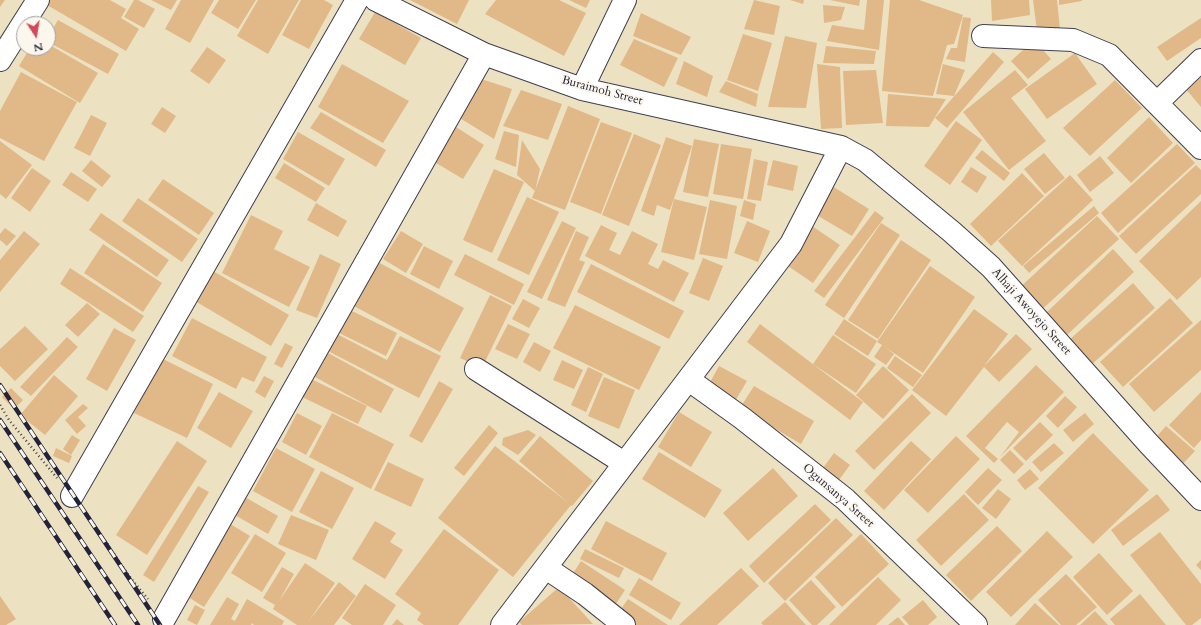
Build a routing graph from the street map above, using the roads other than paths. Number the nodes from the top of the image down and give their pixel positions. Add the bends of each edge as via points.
1 (38, 0) edge
2 (357, 0) edge
3 (376, 0) edge
4 (625, 0) edge
5 (983, 36) dead end
6 (484, 54) junction
7 (0, 60) edge
8 (1201, 60) edge
9 (582, 89) junction
10 (1157, 103) junction
11 (841, 147) junction
12 (1201, 148) edge
13 (476, 369) dead end
14 (689, 380) junction
15 (624, 463) junction
16 (72, 496) road end
17 (1201, 499) edge
18 (546, 568) junction
19 (164, 620) road end
20 (502, 625) edge
21 (624, 625) edge
22 (976, 625) edge

1 - 7 street
2 - 16 street
3 - 6 street, Buraimoh Street
4 - 9 street
5 - 10 street via 1073,40 1109,55
6 - 9 street, Buraimoh Street
6 - 19 street
8 - 10 street
9 - 11 street, Buraimoh Street
10 - 12 street
11 - 14 street via 791,244
11 - 17 street, Alhaji Awoyejo Street via 865,160 991,266 1148,444
13 - 15 street
14 - 15 street
14 - 22 street, Ogunsanya Street via 845,499
15 - 18 street
18 - 20 street
18 - 21 street via 585,594

